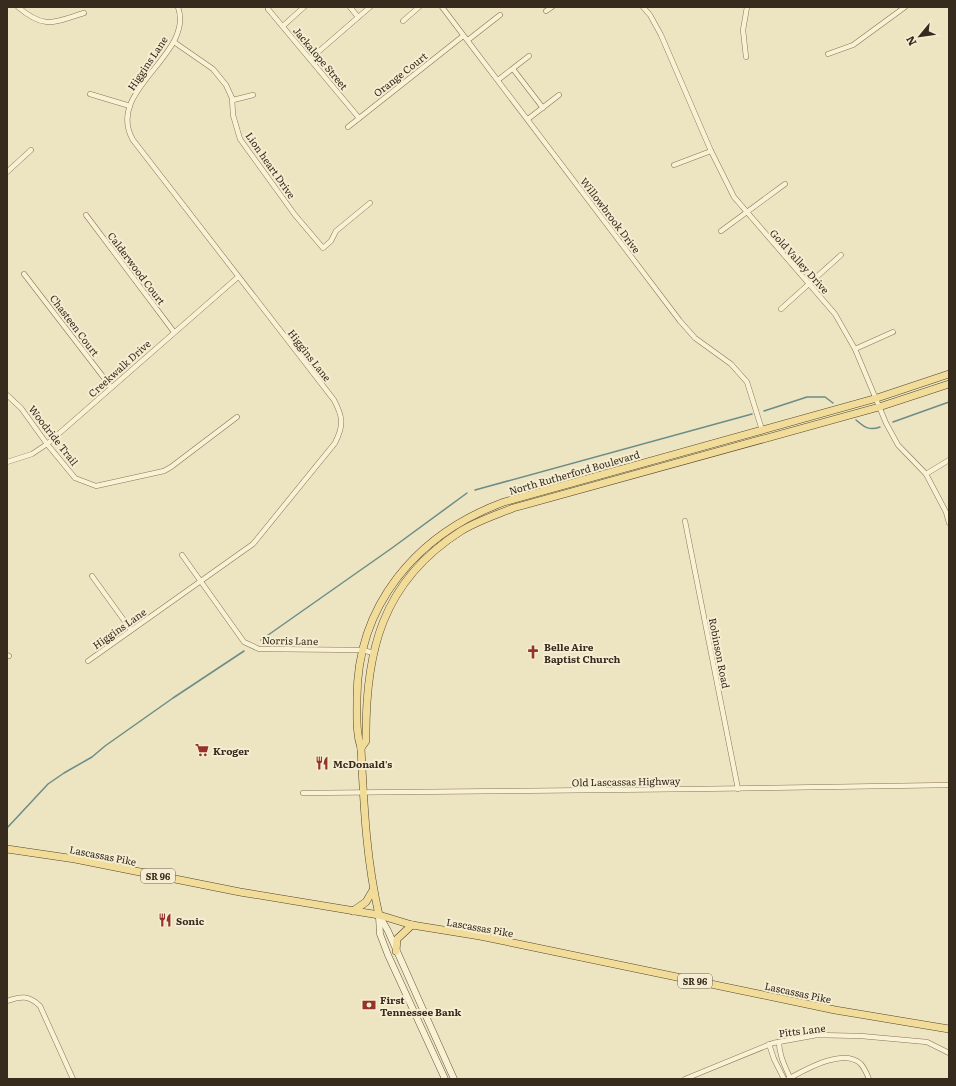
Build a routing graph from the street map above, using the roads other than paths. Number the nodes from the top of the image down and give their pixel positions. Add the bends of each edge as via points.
1 (18, 7) edge
2 (178, 7) edge
3 (304, 7) edge
4 (350, 7) edge
5 (370, 7) edge
6 (419, 7) edge
7 (442, 7) edge
8 (552, 7) edge
9 (643, 7) edge
10 (746, 7) edge
11 (905, 7) edge
12 (268, 9) dead end
13 (546, 11) dead end
14 (84, 13) dead end
15 (500, 15) dead end
16 (358, 17) junction
17 (403, 21) dead end
18 (283, 26) junction
19 (464, 36) junction
20 (468, 40) junction
21 (174, 42) junction
22 (828, 54) dead end
23 (529, 56) dead end
24 (746, 57) dead end
25 (310, 59) junction
26 (512, 69) junction
27 (498, 80) junction
28 (90, 94) dead end
29 (253, 95) dead end
30 (559, 96) dead end
31 (233, 100) junction
32 (130, 106) junction
33 (543, 108) junction
34 (359, 118) junction
35 (528, 120) junction
36 (348, 127) dead end
37 (31, 150) dead end
38 (711, 151) junction
39 (674, 165) dead end
40 (7, 172) edge
41 (785, 184) dead end
42 (370, 203) dead end
43 (746, 212) junction
44 (86, 215) dead end
45 (721, 231) dead end
46 (841, 255) dead end
47 (24, 274) dead end
48 (238, 277) junction
49 (809, 283) junction
50 (781, 309) dead end
51 (174, 332) junction
52 (893, 332) dead end
53 (855, 349) junction
54 (949, 374) edge
55 (949, 384) edge
56 (111, 387) junction
57 (7, 394) edge
58 (877, 398) junction
59 (879, 407) junction
60 (237, 417) dead end
61 (762, 430) junction
62 (47, 444) junction
63 (949, 460) edge
64 (7, 462) edge
65 (926, 474) junction
66 (685, 521) dead end
67 (949, 523) edge
68 (182, 555) dead end
69 (92, 576) dead end
70 (200, 582) junction
71 (131, 630) junction
72 (363, 650) junction
73 (373, 653) junction
74 (88, 661) dead end
75 (362, 748) junction
76 (949, 784) edge
77 (738, 789) junction
78 (303, 793) dead end
79 (363, 794) junction
80 (7, 848) edge
81 (373, 890) junction
82 (353, 911) junction
83 (379, 915) junction
84 (412, 925) junction
85 (396, 951) junction
86 (7, 1001) edge
87 (949, 1029) edge
88 (779, 1042) junction
89 (770, 1044) junction
90 (949, 1053) edge
91 (789, 1078) edge
92 (72, 1079) edge
93 (445, 1079) edge
94 (454, 1079) edge
95 (685, 1079) edge
96 (784, 1079) edge
97 (869, 1079) edge

1 - 14 street via 31,18 44,23
2 - 21 street, Higgins Lane via 181,21
3 - 18 street
4 - 16 street
5 - 16 street
6 - 17 street
7 - 19 street, Willowbrook Drive
8 - 13 street
9 - 38 street, Gold Valley Drive via 661,36
10 - 24 street via 743,30
11 - 22 street via 853,45
12 - 18 street, Jackalope Street
15 - 20 street
16 - 25 street
18 - 25 street, Jackalope Street
19 - 20 street, Willowbrook Drive
19 - 34 street, Orange Court
20 - 27 street, Willowbrook Drive
21 - 31 street, Lion heart Drive via 213,69 226,85
21 - 32 street, Higgins Lane via 139,88
23 - 26 street
25 - 34 street, Jackalope Street
26 - 27 street
26 - 33 street
27 - 35 street, Willowbrook Drive
28 - 32 street
29 - 31 street
30 - 33 street
31 - 42 street, Lion heart Drive via 240,139 295,215 323,248 331,241 336,231
32 - 48 street, Higgins Lane via 127,130 133,140
33 - 35 street
34 - 36 street, Orange Court
35 - 61 street, Willowbrook Drive via 680,321 695,338 731,364 747,382
37 - 40 street
38 - 39 street
38 - 43 street, Gold Valley Drive via 734,197
41 - 43 street
43 - 45 street
43 - 49 street, Gold Valley Drive
44 - 51 street, Calderwood Court
46 - 49 street
47 - 56 street, Chasteen Court
48 - 51 street, Creekwalk Drive
48 - 70 street, Higgins Lane via 334,400 341,414 341,431 335,443 253,544
49 - 50 street
49 - 53 street, Gold Valley Drive via 835,314
51 - 56 street, Creekwalk Drive
52 - 53 street
53 - 58 street, Gold Valley Drive
54 - 58 main road, North Rutherford Boulevard
55 - 59 main road, North Rutherford Boulevard
56 - 62 street, Creekwalk Drive
57 - 62 street, Woodride Trail via 21,408
58 - 59 street, Gold Valley Drive
58 - 61 main road, North Rutherford Boulevard
59 - 65 street, Gold Valley Drive via 898,445
59 - 73 main road, North Rutherford Boulevard via 521,506 485,519 461,531 420,565 391,603 380,626
60 - 62 street, Woodride Trail via 164,471 96,486 75,478
61 - 72 main road, North Rutherford Boulevard via 518,498 480,511 458,523 412,560 394,582 379,606
62 - 64 street, Creekwalk Drive via 32,454
63 - 65 street
65 - 67 street, Gold Valley Drive
66 - 77 street, Robinson Road
68 - 70 street, Norris Lane
69 - 71 street
70 - 71 street, Higgins Lane
70 - 72 street, Norris Lane via 244,642 259,649
71 - 74 street, Higgins Lane
72 - 73 street, Norris Lane
72 - 75 main road, North Rutherford Boulevard via 357,687 357,737
73 - 75 main road, North Rutherford Boulevard via 367,692 366,741
75 - 79 main road, North Rutherford Boulevard
76 - 77 street, Old Lascassas Highway
77 - 79 street, Old Lascassas Highway
78 - 79 street, Old Lascassas Highway
79 - 81 main road, North Rutherford Boulevard
80 - 82 main road, Lascassas Pike / SR 96
81 - 82 main road via 366,902
81 - 83 main road, North Rutherford Boulevard
82 - 83 main road, Lascassas Pike / SR 96
83 - 84 main road, Lascassas Pike / SR 96
83 - 85 main road
83 - 93 main road via 380,934 388,955
84 - 85 main road via 397,939
84 - 87 main road, Lascassas Pike / SR 96 via 480,936 835,1010
85 - 94 main road
86 - 92 street via 25,996 40,1006
88 - 89 street, Pitts Lane
88 - 90 street, Pitts Lane via 817,1035 861,1036 927,1042
88 - 91 street
89 - 95 street, Pitts Lane
89 - 96 street
91 - 97 street via 827,1061 845,1057 859,1063

